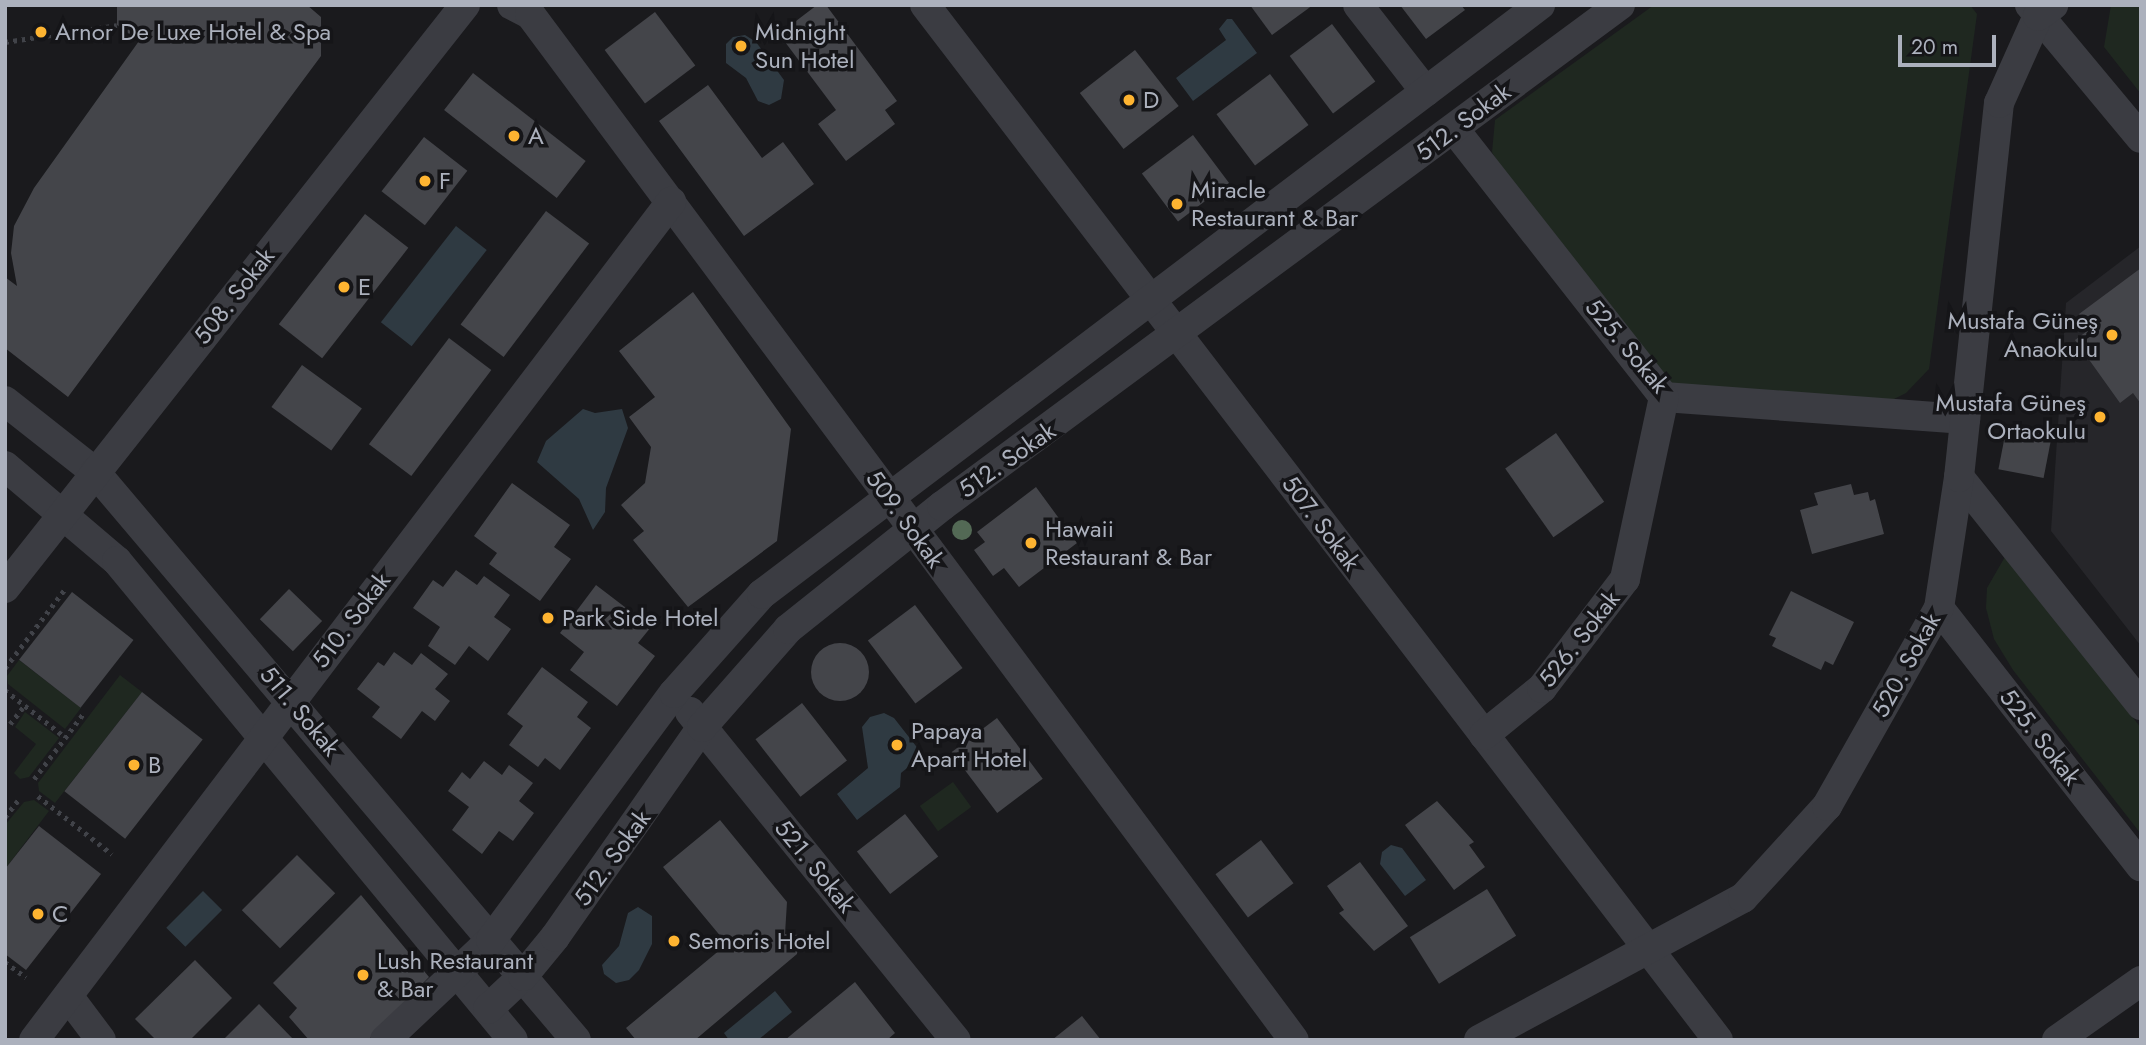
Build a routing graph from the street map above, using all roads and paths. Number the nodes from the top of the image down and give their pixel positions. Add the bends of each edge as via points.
1 (466, 5) edge
2 (512, 5) edge
3 (925, 5) edge
4 (1358, 5) edge
5 (1540, 5) edge
6 (1620, 5) edge
7 (2040, 9) edge
8 (117, 25) dead end
9 (5, 42) edge
10 (1426, 92) junction
11 (1454, 128) junction
12 (2141, 138) edge
13 (671, 202) junction
14 (1151, 301) junction
15 (1176, 333) junction
16 (1664, 397) junction
17 (5, 401) edge
18 (1965, 419) junction
19 (5, 466) edge
20 (95, 472) junction
21 (1959, 477) junction
22 (890, 498) junction
23 (62, 513) junction
24 (912, 530) junction
25 (5, 588) edge
26 (65, 589) dead end
27 (1939, 608) junction
28 (5, 668) edge
29 (5, 690) edge
30 (674, 693) junction
31 (291, 700) junction
32 (24, 705) junction
33 (2141, 705) edge
34 (83, 714) dead end
35 (10, 724) dead end
36 (702, 727) junction
37 (1484, 735) junction
38 (65, 737) junction
39 (261, 739) junction
40 (34, 779) dead end
41 (38, 796) dead end
42 (19, 799) dead end
43 (5, 817) edge
44 (112, 854) dead end
45 (2141, 867) edge
46 (491, 940) junction
47 (1647, 947) junction
48 (5, 962) edge
49 (456, 972) junction
50 (523, 976) junction
51 (26, 977) dead end
52 (2141, 981) edge
53 (68, 996) junction
54 (488, 1009) junction
55 (34, 1040) edge
56 (101, 1040) edge
57 (385, 1040) edge
58 (513, 1040) edge
59 (576, 1040) edge
60 (956, 1040) edge
61 (1294, 1040) edge
62 (1479, 1040) edge
63 (1718, 1040) edge
64 (2057, 1040) edge

1 - 20 street, 508. Sokak
2 - 13 street, 509. Sokak via 530,14
3 - 14 street, 507. Sokak
4 - 10 street
5 - 10 street, 512. Sokak
6 - 11 street, 512. Sokak
7 - 12 street
7 - 18 street, 520. Sokak via 1999,103
8 - 9 path
10 - 14 street, 512. Sokak
11 - 15 street, 512. Sokak
11 - 16 street, 525. Sokak
13 - 22 street, 509. Sokak
13 - 31 street, 510. Sokak
14 - 15 street, 507. Sokak
14 - 22 street, 512. Sokak
15 - 24 street, 512. Sokak
15 - 37 street, 507. Sokak
16 - 18 street, 525. Sokak
16 - 37 street, 526. Sokak via 1625,579 1542,688
17 - 20 street, 511. Sokak
18 - 21 street, 520. Sokak
19 - 23 street, 511. Sokak
20 - 23 street, 508. Sokak
20 - 31 street, 511. Sokak
21 - 27 street, 520. Sokak
21 - 33 street
22 - 24 street, 509. Sokak
22 - 30 street, 512. Sokak via 762,594
23 - 25 street, 508. Sokak
23 - 39 street, 511. Sokak via 117,561
24 - 36 street, 512. Sokak via 788,629
24 - 61 street, 509. Sokak
26 - 28 path
27 - 45 street, 525. Sokak
27 - 47 street, 520. Sokak via 1827,806 1743,898
29 - 32 path
30 - 36 street, 521. Sokak
30 - 46 street, 512. Sokak
31 - 39 street, 510. Sokak
31 - 46 street, 511. Sokak
32 - 35 path
32 - 38 path
34 - 38 path
36 - 50 street, 512. Sokak via 648,809
36 - 60 street, 521. Sokak
37 - 47 street, 507. Sokak
38 - 40 path
39 - 49 street, 511. Sokak
39 - 53 street, 510. Sokak
41 - 44 path
42 - 43 path
46 - 49 street, 512. Sokak
46 - 50 street, 511. Sokak
47 - 62 street, 520. Sokak
47 - 63 street, 507. Sokak
48 - 51 path
49 - 54 street, 511. Sokak
49 - 57 street, 512. Sokak
50 - 54 street, 512. Sokak
50 - 59 street, 511. Sokak
52 - 64 street
53 - 55 street, 510. Sokak
53 - 56 street
54 - 58 street, 511. Sokak

